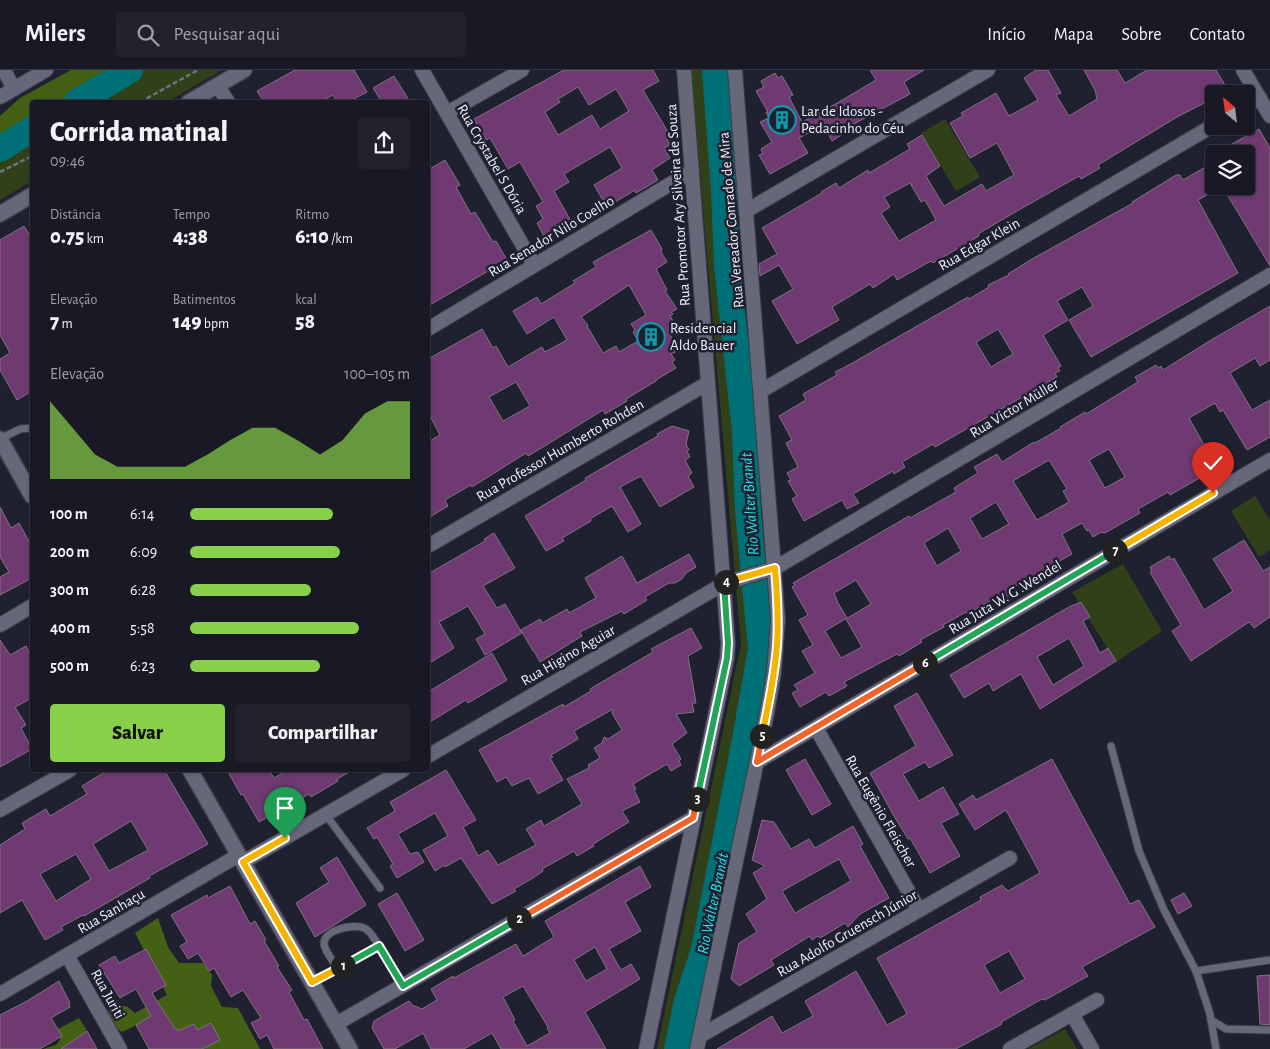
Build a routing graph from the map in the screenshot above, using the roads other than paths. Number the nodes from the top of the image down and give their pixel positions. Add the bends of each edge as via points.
1 (4, 70) edge
2 (46, 70) edge
3 (244, 70) edge
4 (422, 70) edge
5 (522, 70) edge
6 (684, 70) edge
7 (735, 70) edge
8 (988, 70) edge
9 (1243, 70) edge
10 (218, 86) junction
11 (14, 89) junction
12 (0, 97) edge
13 (1260, 98) junction
14 (193, 100) edge
15 (227, 100) edge
16 (1255, 101) edge
17 (447, 114) junction
18 (1270, 116) edge
19 (1205, 130) edge
20 (692, 170) junction
21 (30, 196) edge
22 (746, 211) junction
23 (0, 214) edge
24 (534, 265) junction
25 (1270, 275) edge
26 (430, 328) edge
27 (708, 382) junction
28 (761, 391) junction
29 (30, 428) edge
30 (0, 439) edge
31 (1270, 460) edge
32 (30, 492) edge
33 (430, 545) edge
34 (775, 568) junction
35 (724, 583) junction
36 (30, 607) edge
37 (0, 625) edge
38 (816, 728) junction
39 (1111, 746) dead end
40 (430, 755) edge
41 (757, 762) junction
42 (66, 772) edge
43 (191, 772) edge
44 (400, 772) edge
45 (0, 810) edge
46 (326, 815) junction
47 (693, 818) junction
48 (1010, 858) dead end
49 (241, 859) junction
50 (380, 888) dead end
51 (919, 910) junction
52 (379, 946) junction
53 (68, 955) junction
54 (1270, 960) edge
55 (338, 969) junction
56 (1196, 970) junction
57 (312, 982) junction
58 (403, 986) junction
59 (0, 994) edge
60 (1097, 1000) dead end
61 (1072, 1014) junction
62 (1211, 1020) junction
63 (336, 1024) junction
64 (1270, 1030) edge
65 (699, 1043) edge
66 (120, 1049) edge
67 (350, 1049) edge
68 (646, 1049) edge
69 (1010, 1049) edge
70 (1092, 1049) edge
71 (1216, 1049) edge

1 - 11 street
2 - 11 street
3 - 10 main road
4 - 17 street, Rua Crystabel S Dória
5 - 17 street
6 - 20 street, Rua Promotor Ary Silveira de Souza
7 - 22 street, Rua Vereador Conrado de Mira
8 - 22 street
9 - 13 street
10 - 14 main road
10 - 15 street
11 - 12 street
13 - 16 street
13 - 18 street
17 - 24 street, Rua Crystabel S Dória
19 - 28 street, Rua Edgar Klein
20 - 24 street, Rua Senador Nilo Coelho
20 - 27 street, Rua Promotor Ary Silveira de Souza
21 - 23 main road
22 - 28 street, Rua Vereador Conrado de Mira
24 - 26 street, Rua Senador Nilo Coelho
25 - 34 street, Rua Victor Müller
27 - 33 street, Rua Professor Humberto Rohden
27 - 35 street, Rua Promotor Ary Silveira de Souza
28 - 34 street, Rua Vereador Conrado de Mira
29 - 30 lane via 20,429
30 - 32 main road
31 - 38 street, Rua Juta W. G .Wendel
34 - 35 street, Rua Victor Müller
34 - 41 street, Rua Vereador Conrado de Mira via 777,645
35 - 40 street, Rua Higino Aguiar
35 - 47 street, Rua Promotor Ary Silveira de Souza via 727,658
36 - 37 street
38 - 41 street, Rua Juta W. G .Wendel
38 - 51 street, Rua Eugênio Fleischer
39 - 56 lane via 1139,851 1164,910
41 - 65 street, Rua Vereador Conrado de Mira
42 - 45 street
43 - 49 main road
44 - 46 street
46 - 49 street
46 - 50 lane
47 - 58 street
47 - 68 street, Rua Promotor Ary Silveira de Souza
48 - 51 street, Rua Adolfo Gruensch Júnior
49 - 53 street, Rua Sanhaçu
49 - 57 main road
51 - 65 street, Rua Adolfo Gruensch Júnior
52 - 55 lane
52 - 55 lane via 363,927 342,928 329,934 324,945
52 - 58 lane
53 - 59 street, Rua Sanhaçu
53 - 66 street, Rua Juriti
54 - 56 lane
55 - 57 lane
56 - 62 lane
57 - 63 main road
58 - 63 street
60 - 61 street
61 - 69 street
61 - 70 street
62 - 64 lane via 1226,1029
62 - 71 lane
63 - 67 main road

